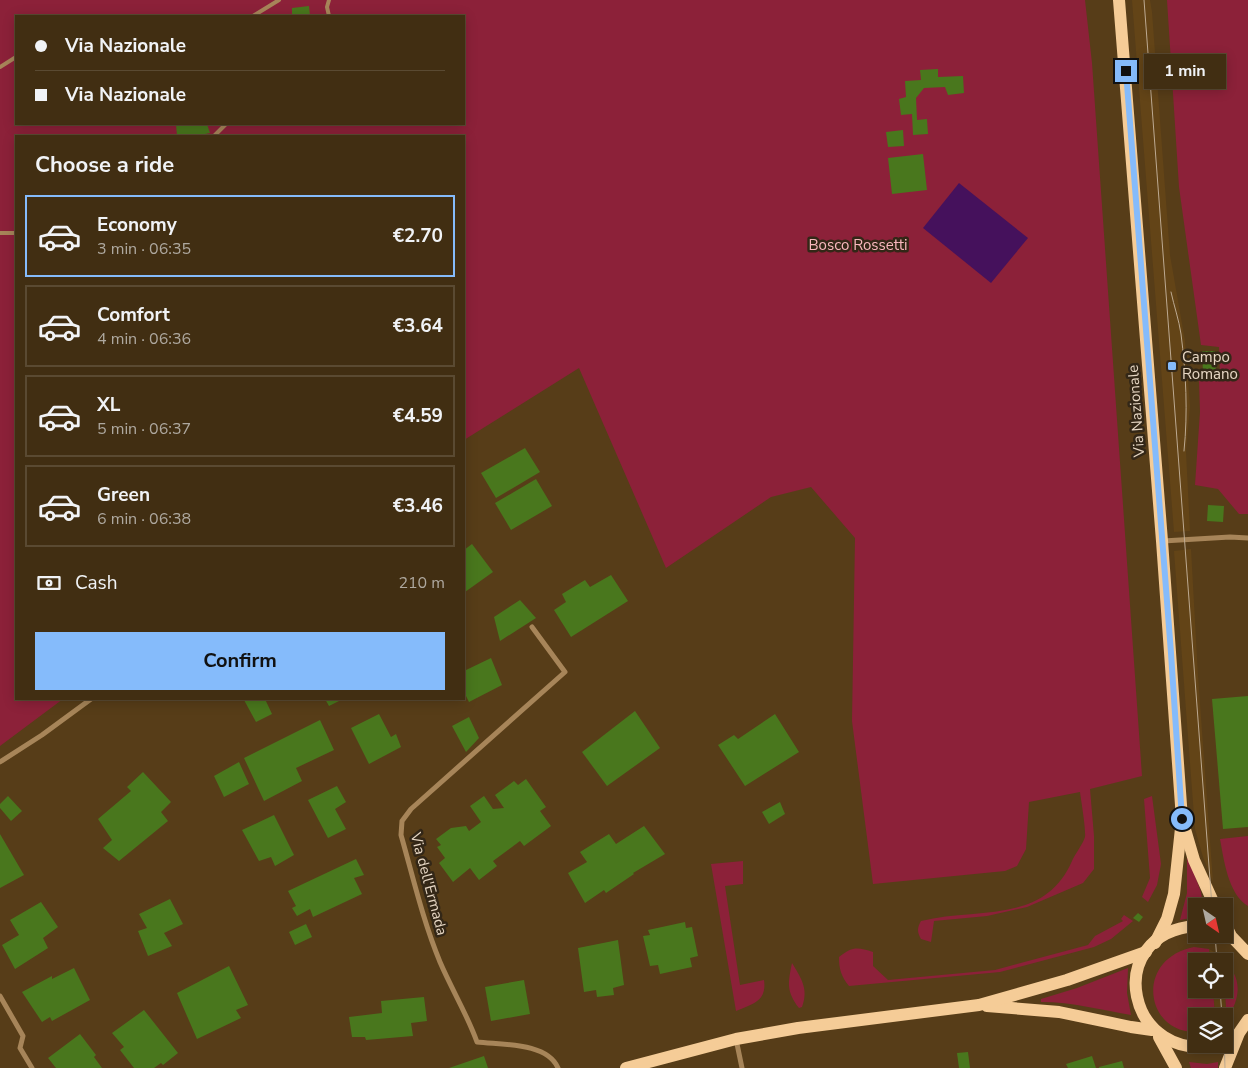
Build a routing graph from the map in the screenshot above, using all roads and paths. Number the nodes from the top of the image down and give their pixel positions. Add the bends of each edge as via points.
1 (279, 0) edge
2 (329, 0) edge
3 (1119, 0) edge
4 (255, 15) edge
5 (329, 15) edge
6 (15, 58) edge
7 (0, 67) edge
8 (225, 125) edge
9 (215, 135) edge
10 (0, 233) edge
11 (15, 233) edge
12 (1248, 538) edge
13 (1162, 541) junction
14 (532, 626) dead end
15 (90, 700) edge
16 (0, 762) edge
17 (1182, 819) junction
18 (1211, 898) edge
19 (1188, 927) edge
20 (1155, 943) junction
21 (1146, 952) junction
22 (0, 996) edge
23 (980, 1005) junction
24 (1244, 1026) edge
25 (1155, 1033) junction
26 (1233, 1035) edge
27 (736, 1038) junction
28 (1188, 1048) edge
29 (32, 1068) edge
30 (558, 1068) edge
31 (626, 1068) edge
32 (742, 1068) edge
33 (1176, 1068) edge
34 (1225, 1068) edge

1 - 4 lane
2 - 5 lane
3 - 13 main road, Via Nazionale
6 - 7 lane
8 - 9 lane
10 - 11 lane
12 - 13 street
13 - 17 main road, Via Nazionale
14 - 30 street, Via dell'Ermada via 565,672 411,809 402,820 401,835 429,933 476,1042 526,1047 546,1053
15 - 16 street
17 - 18 main road, Via Nazionale via 1194,860
17 - 20 main road, Via Nazionale via 1174,894 1167,919
19 - 20 main road, Via Nazionale
20 - 21 main road, Via Nazionale
21 - 23 main road via 1067,980
21 - 25 main road, Via Nazionale via 1137,969 1134,988 1137,1007
22 - 29 street via 23,1036 20,1048
23 - 25 main road via 1059,1012
23 - 27 main road
24 - 26 main road
24 - 34 main road
25 - 28 main road via 1174,1045
25 - 33 main road, Via Nazionale
27 - 31 main road
27 - 32 street

